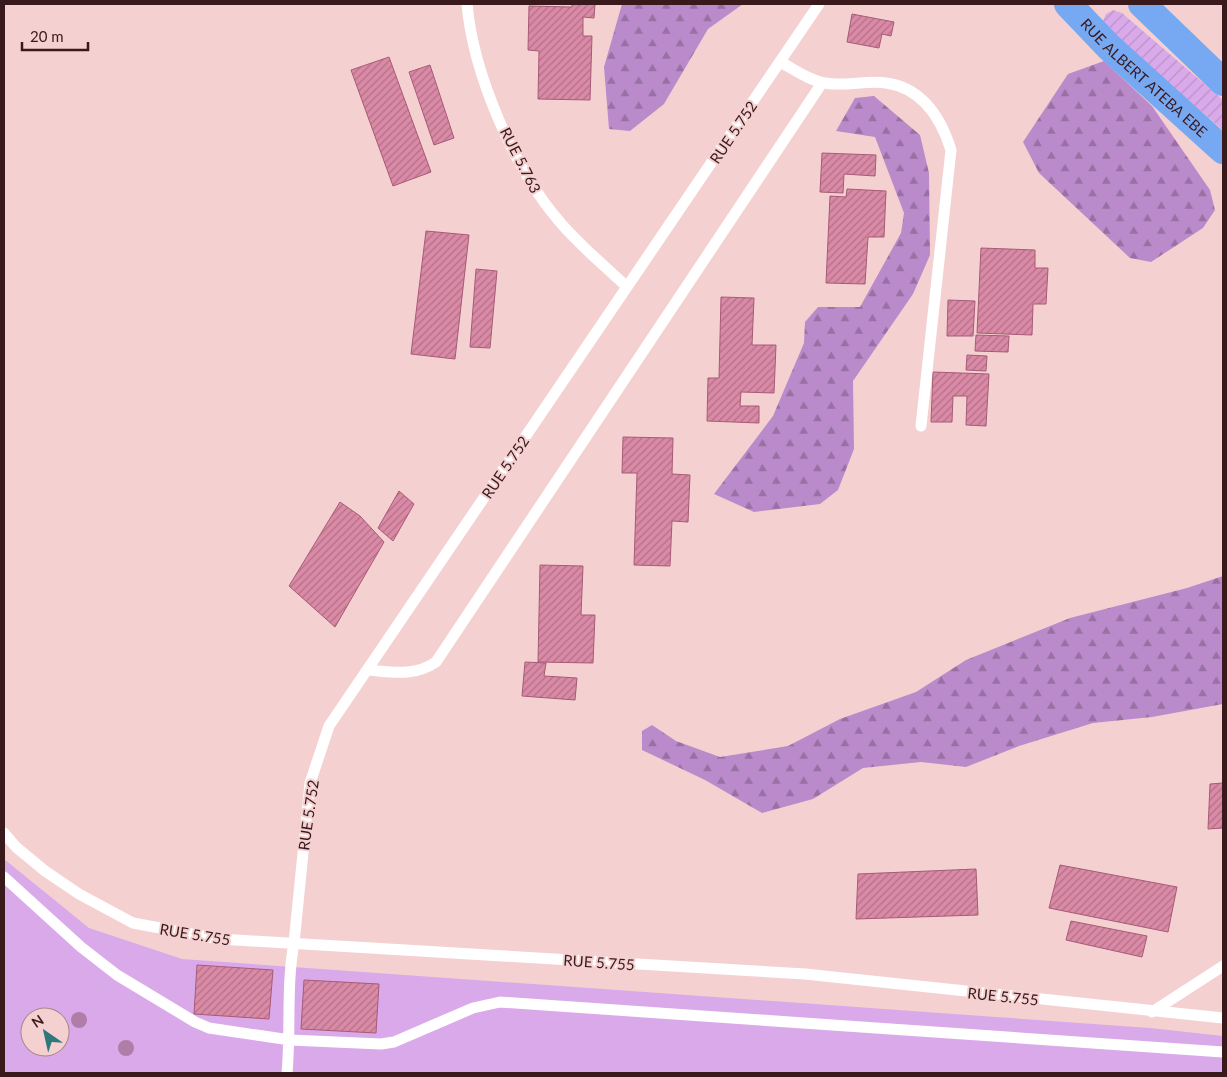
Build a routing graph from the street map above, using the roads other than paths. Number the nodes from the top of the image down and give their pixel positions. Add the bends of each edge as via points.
1 (467, 4) edge
2 (819, 4) edge
3 (1068, 4) edge
4 (1142, 4) edge
5 (780, 62) junction
6 (1223, 82) edge
7 (822, 83) junction
8 (1223, 150) edge
9 (627, 287) junction
10 (921, 426) dead end
11 (368, 670) junction
12 (4, 833) edge
13 (4, 877) edge
14 (294, 943) junction
15 (1223, 966) edge
16 (1152, 1012) junction
17 (1223, 1018) edge
18 (290, 1040) junction
19 (1223, 1052) edge
20 (288, 1073) edge

1 - 9 lane, RUE 5.763 via 469,25 484,80 521,165 560,223
2 - 5 lane, RUE 5.752
3 - 8 highway, RUE ALBERT ATEBA EBE via 1109,47
4 - 6 highway
5 - 7 lane
5 - 9 lane, RUE 5.752
7 - 10 lane via 885,83 900,87 933,109 951,150
7 - 11 lane via 436,662 413,673
9 - 11 lane, RUE 5.752
11 - 14 lane, RUE 5.752 via 330,726 310,783
12 - 14 lane, RUE 5.755 via 45,871 79,894 133,923 219,940
13 - 18 lane via 117,976 196,1022 209,1028
14 - 16 lane, RUE 5.755 via 805,974
14 - 18 lane, RUE 5.752 via 289,967
15 - 16 lane
16 - 17 lane, RUE 5.755
18 - 19 lane via 394,1042 473,1008 500,1002
18 - 20 lane, RUE 5.752

